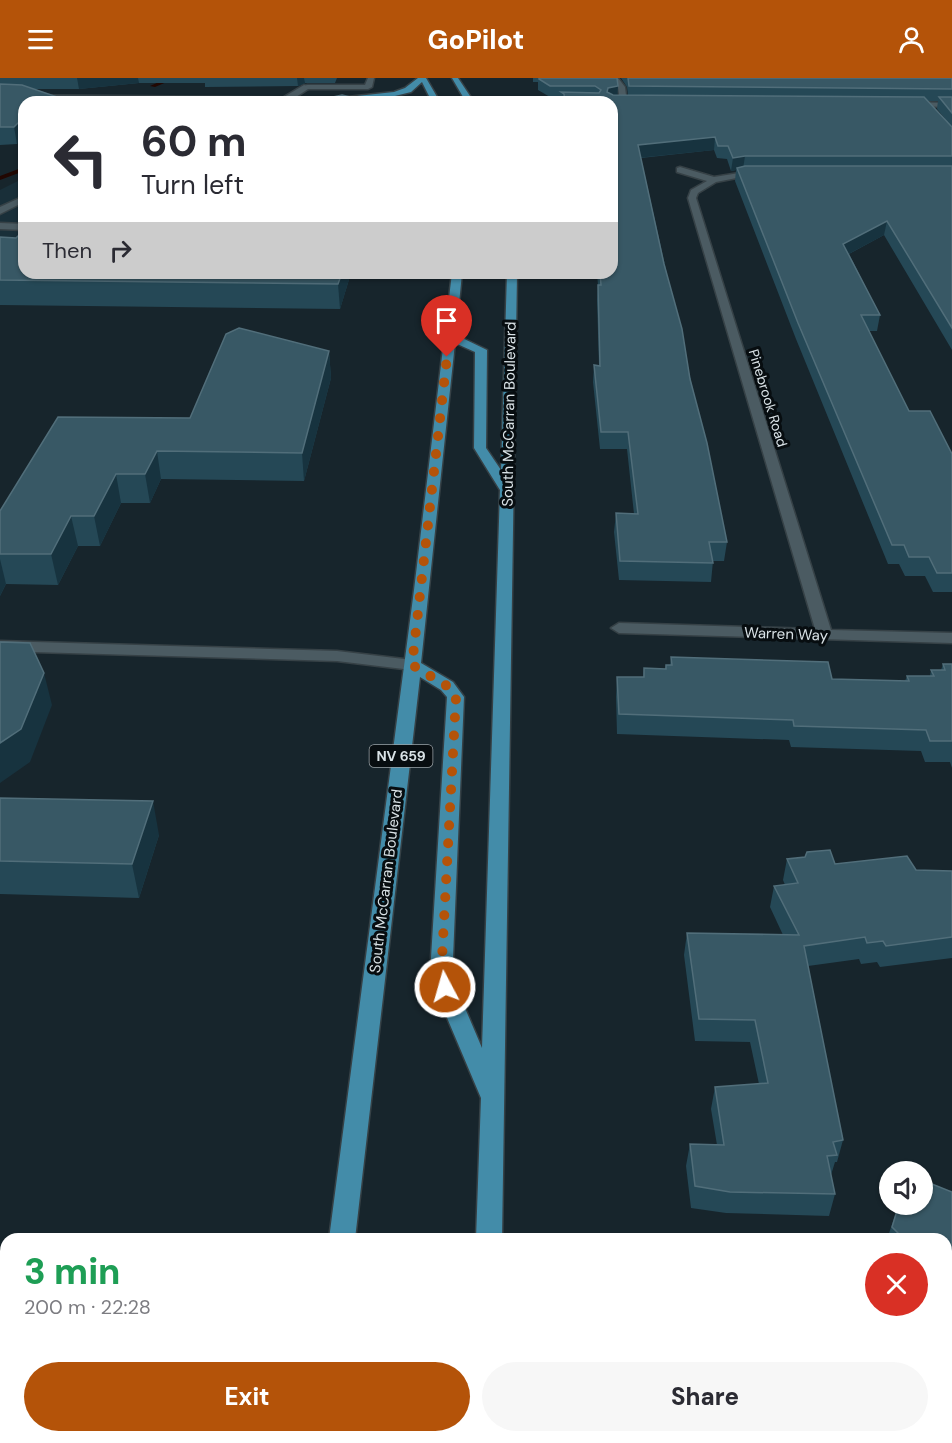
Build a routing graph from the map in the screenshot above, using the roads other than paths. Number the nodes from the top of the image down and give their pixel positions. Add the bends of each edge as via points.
1 (371, 78) edge
2 (423, 78) edge
3 (455, 78) edge
4 (614, 78) edge
5 (292, 96) edge
6 (370, 96) edge
7 (433, 96) edge
8 (466, 96) edge
9 (0, 97) edge
10 (18, 97) edge
11 (618, 102) edge
12 (624, 102) junction
13 (636, 102) edge
14 (902, 104) edge
15 (925, 105) junction
16 (952, 105) edge
17 (933, 114) edge
18 (680, 170) dead end
19 (765, 173) edge
20 (714, 180) junction
21 (18, 202) edge
22 (0, 211) edge
23 (0, 226) edge
24 (18, 227) edge
25 (456, 279) edge
26 (512, 279) edge
27 (450, 337) junction
28 (508, 492) junction
29 (620, 628) dead end
30 (825, 635) junction
31 (952, 639) edge
32 (0, 646) edge
33 (412, 665) junction
34 (492, 1099) junction
35 (343, 1233) edge
36 (489, 1233) edge

1 - 5 street via 368,87 307,87
2 - 6 main road via 408,90
2 - 7 main road
3 - 8 main road
4 - 12 street
9 - 10 street
11 - 12 street
12 - 13 street
14 - 15 street
15 - 16 street
15 - 17 street
18 - 20 street
19 - 20 street
20 - 30 street, Pinebrook Road via 702,185 692,198
21 - 22 street
23 - 24 street
25 - 27 main road, South McCarran Boulevard / NV 659
26 - 28 main road, South McCarran Boulevard
27 - 28 main road via 481,350 480,448
27 - 33 main road, South McCarran Boulevard / NV 659
28 - 34 main road, South McCarran Boulevard
29 - 30 street, Warren Way
30 - 31 street, Warren Way
32 - 33 street via 337,656
33 - 34 main road via 447,686 456,697 442,958 445,987
33 - 35 main road, South McCarran Boulevard / NV 659
34 - 36 main road, South McCarran Boulevard

